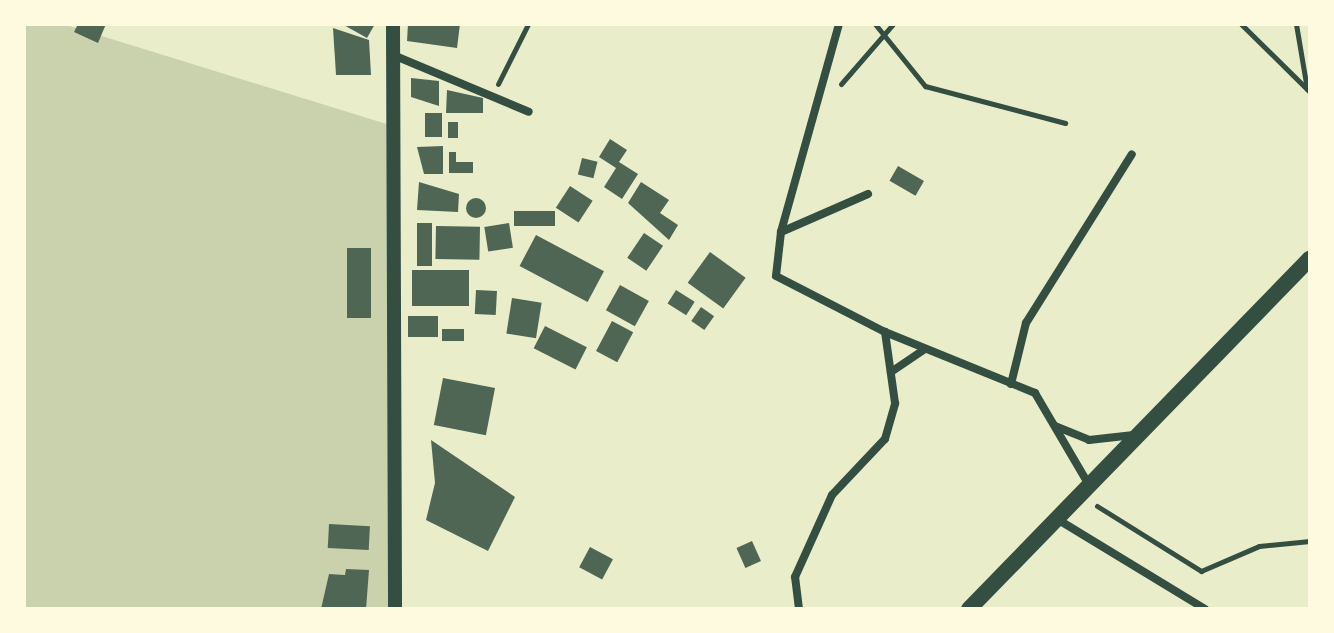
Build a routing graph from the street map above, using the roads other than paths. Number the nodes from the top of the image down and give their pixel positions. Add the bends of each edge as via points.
1 (393, 24) edge
2 (839, 24) edge
3 (393, 55) junction
4 (529, 112) dead end
5 (1132, 154) dead end
6 (868, 194) dead end
7 (781, 232) junction
8 (1310, 258) edge
9 (885, 332) junction
10 (925, 349) junction
11 (891, 372) junction
12 (1011, 384) junction
13 (1054, 426) junction
14 (1137, 434) junction
15 (1084, 490) junction
16 (1056, 519) junction
17 (395, 609) edge
18 (799, 609) edge
19 (969, 609) edge
20 (1205, 609) edge

1 - 3 street
2 - 7 street
3 - 4 street
3 - 17 street
5 - 12 street via 1026,323
6 - 7 street
7 - 9 street via 776,276
8 - 14 main road
9 - 10 street
9 - 11 street
10 - 11 street
10 - 12 street
11 - 18 street via 895,403 885,439 832,495 795,577
12 - 13 street via 1035,393
13 - 14 street via 1089,440
13 - 15 street
14 - 15 main road
15 - 16 main road
16 - 19 main road
16 - 20 street

